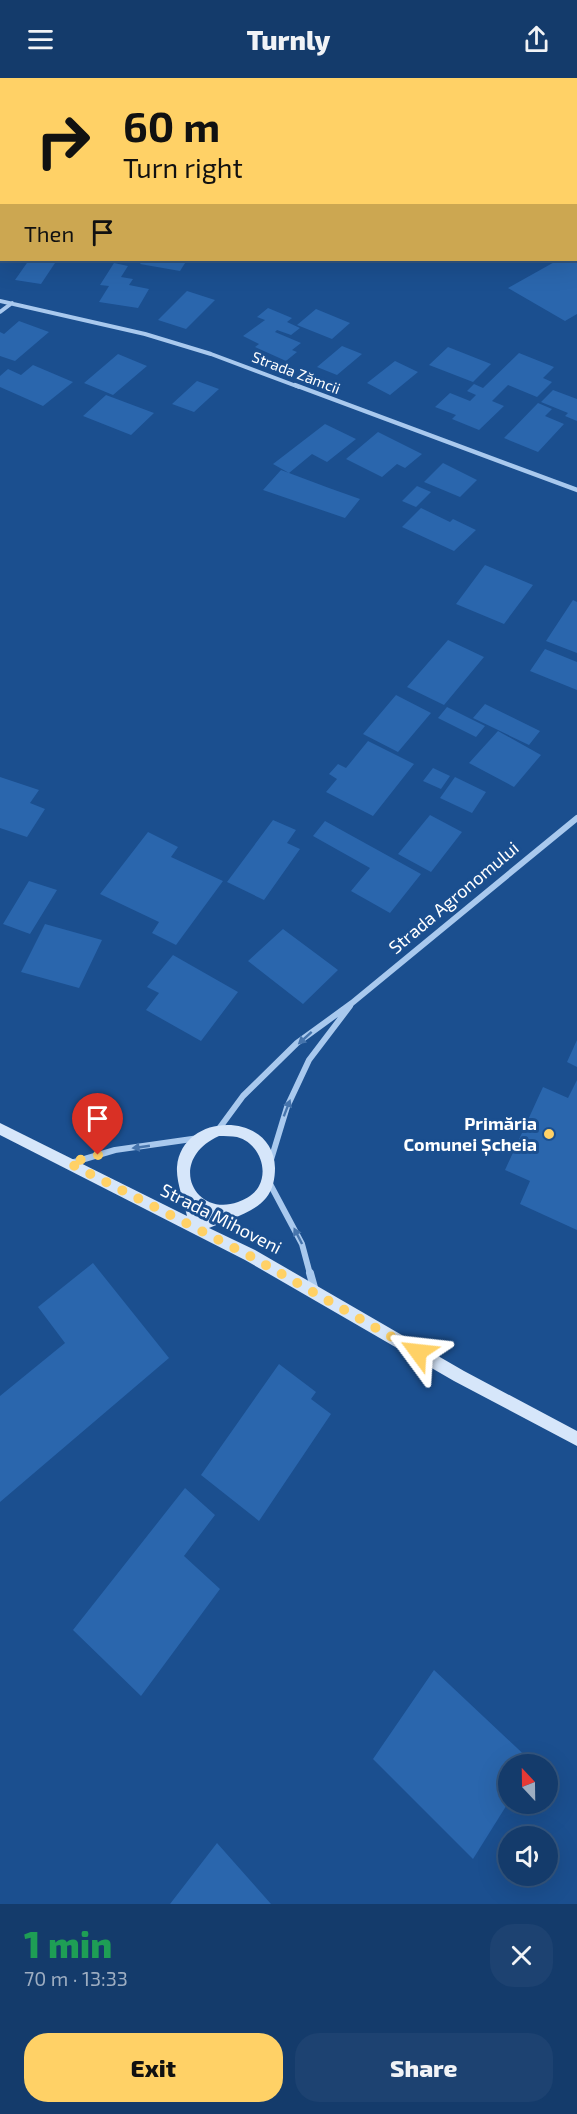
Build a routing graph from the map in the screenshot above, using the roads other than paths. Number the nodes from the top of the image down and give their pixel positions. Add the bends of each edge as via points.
1 (0, 301) edge
2 (12, 303) junction
3 (0, 312) edge
4 (577, 490) edge
5 (577, 818) edge
6 (352, 1003) junction
7 (0, 1129) edge
8 (218, 1130) junction
9 (199, 1138) junction
10 (69, 1163) junction
11 (269, 1164) junction
12 (268, 1180) junction
13 (189, 1193) junction
14 (232, 1210) junction
15 (196, 1227) junction
16 (315, 1291) junction
17 (577, 1439) edge

1 - 2 street, Strada Zămcii
2 - 3 street
2 - 4 street, Strada Zămcii via 146,334 211,354
5 - 6 street, Strada Agronomului
6 -> 8 street, Strada Agronomului via 324,1020 235,1102
11 -> 6 street, Strada Agronomului via 287,1107 309,1060
7 - 10 main road, Strada Mihoveni
8 - 9 main road
8 - 11 main road via 233,1130 254,1138 265,1150
9 -> 10 street via 115,1150
9 - 13 main road via 183,1167
10 - 15 main road, Strada Mihoveni
11 - 12 main road
12 - 14 main road via 251,1203
16 -> 12 street via 302,1244
13 - 14 main road via 208,1208
13 - 15 main road
14 - 15 main road
15 - 16 main road, Strada Mihoveni
16 - 17 main road, Strada Mihoveni via 459,1376

